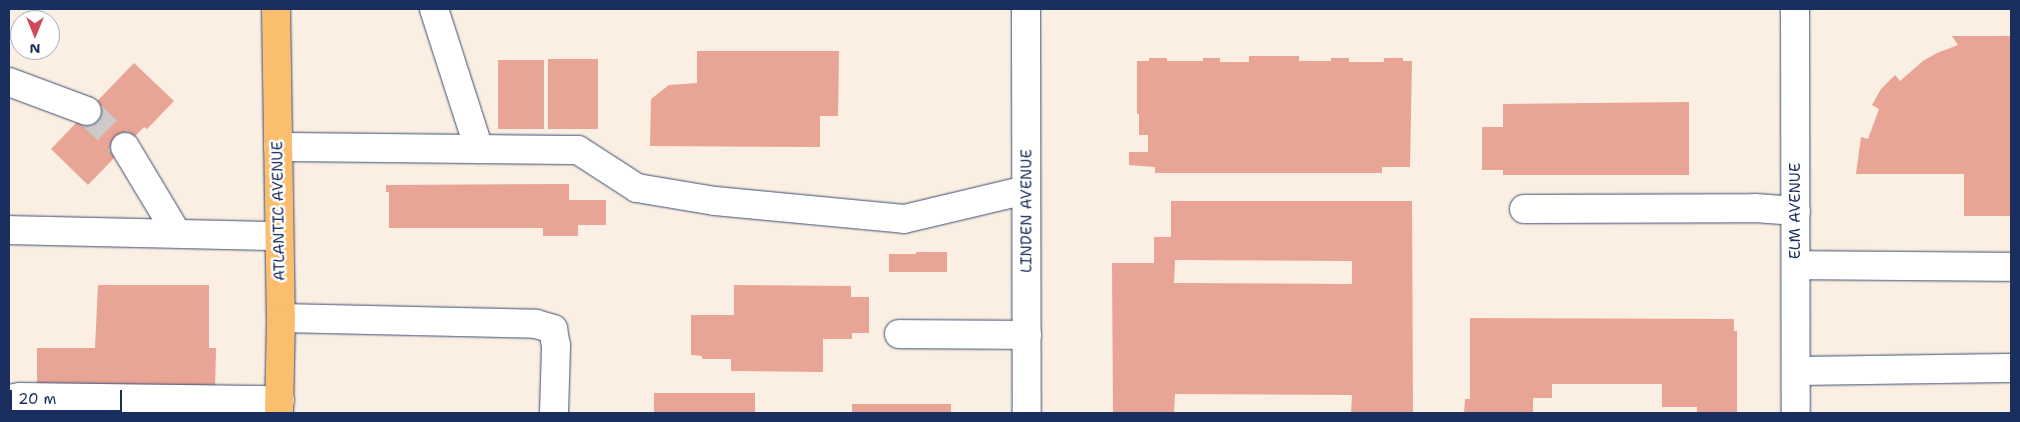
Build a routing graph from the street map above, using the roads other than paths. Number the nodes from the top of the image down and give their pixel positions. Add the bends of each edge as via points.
1 (276, 9) edge
2 (434, 9) edge
3 (1026, 9) edge
4 (1795, 9) edge
5 (9, 82) edge
6 (87, 111) tunnel mouth
7 (125, 147) tunnel mouth
8 (278, 147) junction
9 (478, 149) junction
10 (1026, 190) junction
11 (1524, 209) dead end
12 (1796, 211) junction
13 (9, 230) edge
14 (176, 232) junction
15 (278, 236) junction
16 (1796, 266) junction
17 (2011, 267) edge
18 (281, 318) junction
19 (898, 334) dead end
20 (1027, 335) junction
21 (2011, 368) edge
22 (1796, 371) junction
23 (9, 399) edge
24 (280, 407) edge
25 (554, 413) edge
26 (1027, 413) edge
27 (1796, 413) edge

1 - 8 main road, ATLANTIC AVENUE
2 - 9 street
3 - 10 street, LINDEN AVENUE
4 - 12 street, ELM AVENUE
5 - 6 street
7 - 14 street
8 - 9 street
8 - 15 main road, ATLANTIC AVENUE
9 - 10 street via 578,150 637,188 715,201 904,219
10 - 20 street, LINDEN AVENUE
11 - 12 street via 1755,208
12 - 16 street, ELM AVENUE
13 - 14 street
14 - 15 street
15 - 18 main road, ATLANTIC AVENUE
16 - 17 street
16 - 22 street, ELM AVENUE
18 - 24 main road, ATLANTIC AVENUE
18 - 25 street via 536,324 553,329 556,346
19 - 20 street
20 - 26 street, LINDEN AVENUE
21 - 22 street
22 - 27 street, ELM AVENUE
23 - 24 street

